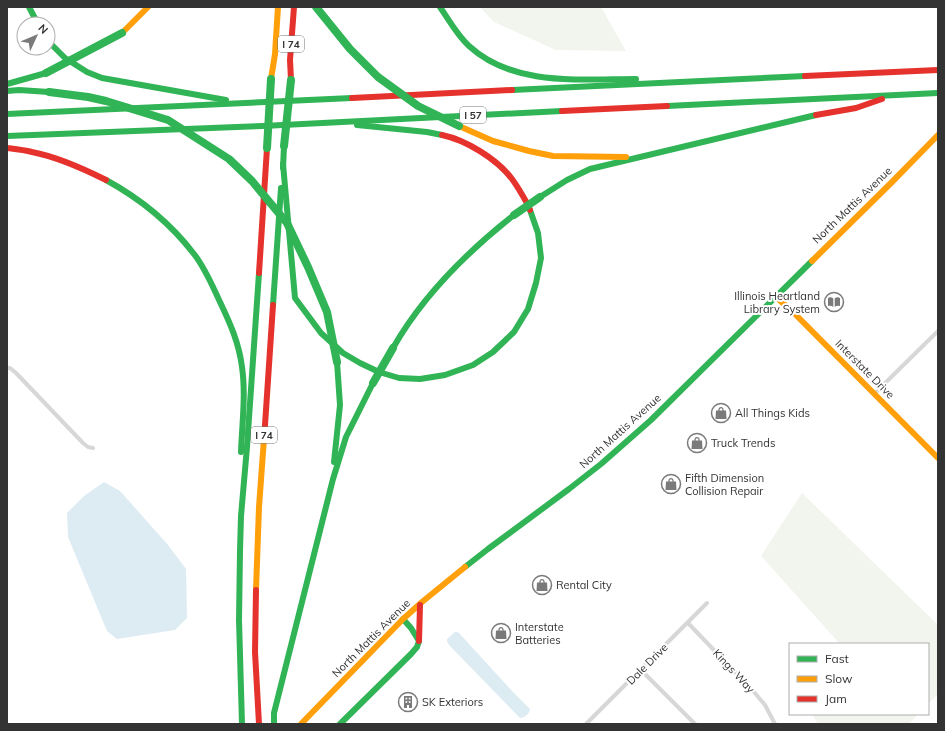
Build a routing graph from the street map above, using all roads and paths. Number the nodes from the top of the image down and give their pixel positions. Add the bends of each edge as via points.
1 (28, 7) edge
2 (148, 7) edge
3 (273, 7) edge
4 (278, 7) edge
5 (294, 7) edge
6 (316, 7) edge
7 (440, 7) edge
8 (33, 16) edge
9 (56, 49) edge
10 (274, 54) junction
11 (938, 70) edge
12 (688, 81) junction
13 (7, 84) edge
14 (7, 91) edge
15 (938, 93) edge
16 (893, 95) junction
17 (242, 103) junction
18 (7, 114) edge
19 (330, 122) junction
20 (938, 135) edge
21 (7, 136) edge
22 (7, 148) edge
23 (639, 157) junction
24 (283, 164) junction
25 (776, 297) junction
26 (938, 330) edge
27 (8, 367) edge
28 (874, 394) junction
29 (93, 448) dead end
30 (938, 458) edge
31 (333, 479) junction
32 (242, 492) junction
33 (707, 603) dead end
34 (420, 605) junction
35 (403, 619) junction
36 (688, 622) junction
37 (419, 641) junction
38 (641, 670) junction
39 (691, 720) junction
40 (242, 724) edge
41 (259, 724) edge
42 (274, 724) edge
43 (301, 724) edge
44 (340, 724) edge
45 (586, 724) edge
46 (686, 724) edge
47 (694, 724) edge
48 (775, 724) edge

1 - 8 main road
2 - 13 main road, bridge via 122,33 46,73
3 - 10 main road
4 - 10 main road, I 74
5 - 24 main road, I 74, bridge via 291,80
6 - 23 main road, bridge via 350,49 378,77 418,106 459,126 493,141 553,156
7 - 12 main road via 462,38 476,51 513,72 555,78
9 - 17 main road via 65,58 102,78
10 - 32 main road, I 74, bridge
11 - 12 main road, I 57
12 - 17 main road, I 57
14 - 31 main road, bridge via 49,92 88,97 168,120 229,159 287,223 327,312 337,362 340,405
15 - 16 main road, I 57
16 - 19 main road, I 57
16 - 23 main road via 856,108 802,118
17 - 18 main road, I 57
19 - 21 main road, I 57
19 - 24 main road via 452,137 479,150 511,178 528,205 538,233 540,258 528,309 514,332 493,352 473,366 445,375 420,379 399,378 360,363 343,353 326,338 295,298
20 - 25 main road, North Mattis Avenue
22 - 32 main road via 55,157 104,179 157,215 193,254 206,273 222,305 240,355 244,380
23 - 31 main road, bridge via 590,169 567,180 514,215 464,257 409,321 393,348 346,437
24 - 41 main road, I 74 via 258,513 255,631
25 - 28 main road, Interstate Drive
25 - 34 main road, North Mattis Avenue via 622,446 452,577
26 - 28 street
27 - 29 street via 88,447
28 - 30 main road, Interstate Drive
31 - 42 main road via 274,713
32 - 40 main road, I 74 via 238,626
33 - 36 street, Dale Drive
34 - 35 main road, North Mattis Avenue
34 - 37 main road
35 - 37 main road
35 - 43 main road, North Mattis Avenue
36 - 38 street, Dale Drive
36 - 48 street, Kings Way via 754,692
37 - 44 main road via 411,654
38 - 39 street
38 - 45 street, Dale Drive
39 - 46 street
39 - 47 street

